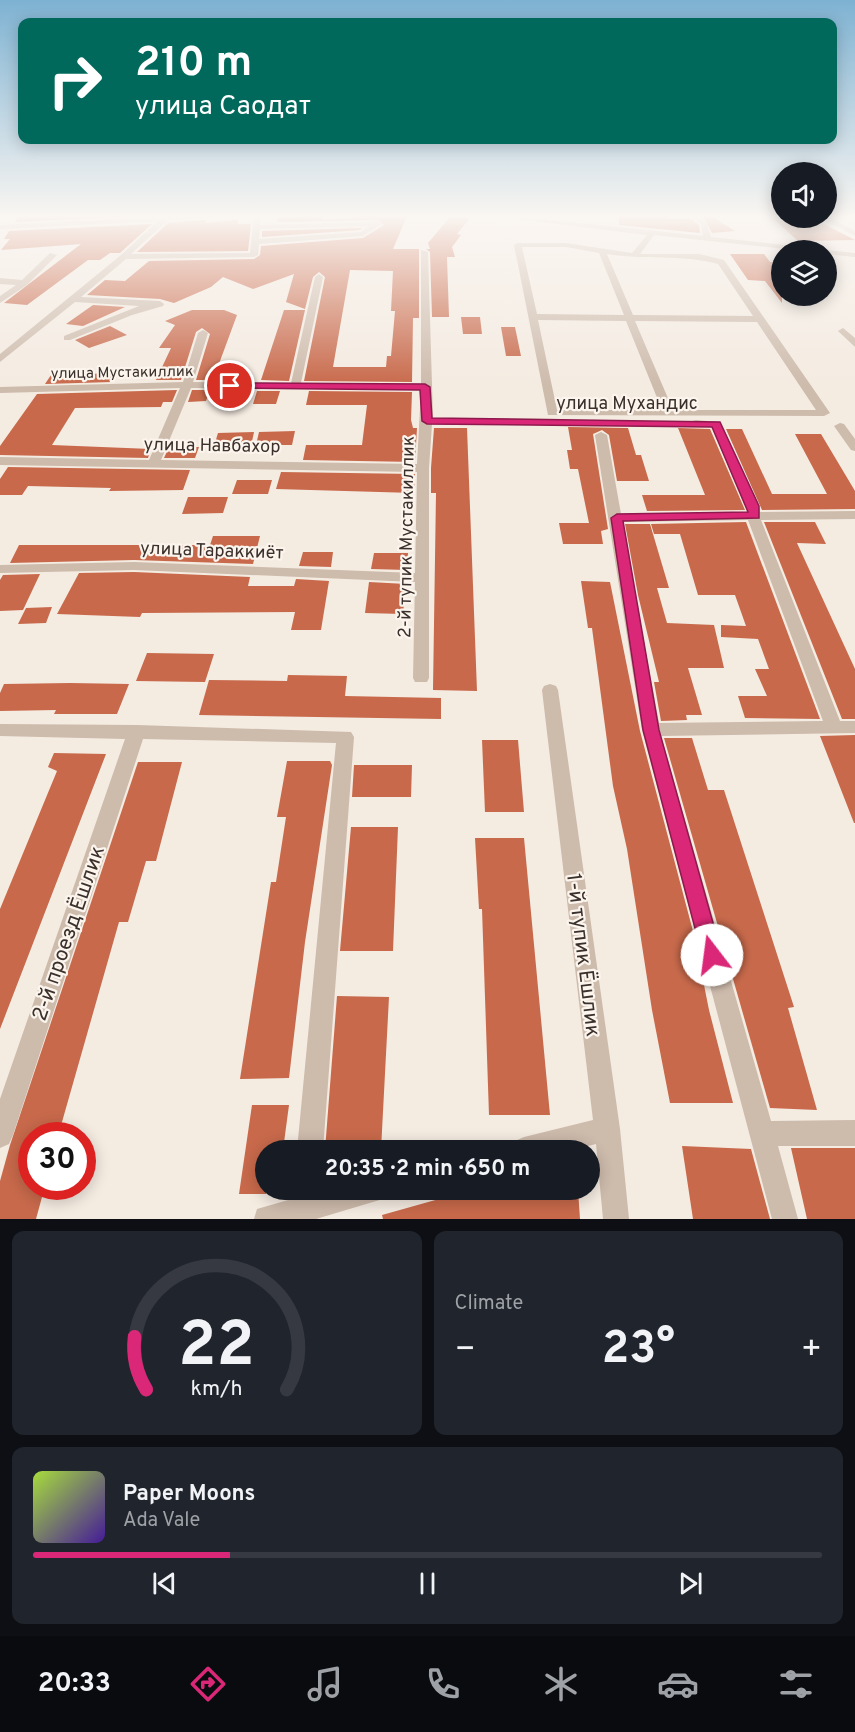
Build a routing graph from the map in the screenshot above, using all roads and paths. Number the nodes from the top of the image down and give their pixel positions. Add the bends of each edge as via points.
1 (34, 273) edge
2 (105, 273) edge
3 (424, 273) edge
4 (523, 273) edge
5 (611, 273) edge
6 (728, 273) edge
7 (319, 277) dead end
8 (0, 281) edge
9 (24, 282) junction
10 (73, 299) junction
11 (0, 300) edge
12 (149, 304) junction
13 (160, 304) dead end
14 (532, 317) junction
15 (630, 318) junction
16 (760, 319) junction
17 (843, 331) dead end
18 (203, 333) dead end
19 (67, 338) dead end
20 (855, 344) edge
21 (0, 359) edge
22 (187, 385) junction
23 (295, 387) junction
24 (425, 387) junction
25 (0, 390) edge
26 (669, 413) junction
27 (427, 421) junction
28 (840, 426) dead end
29 (601, 435) dead end
30 (855, 447) edge
31 (0, 461) edge
32 (154, 462) junction
33 (423, 468) junction
34 (755, 515) junction
35 (855, 515) edge
36 (617, 518) junction
37 (0, 568) edge
38 (423, 578) junction
39 (422, 678) dead end
40 (550, 690) dead end
41 (855, 727) edge
42 (834, 728) junction
43 (0, 730) edge
44 (651, 730) junction
45 (136, 731) junction
46 (607, 1129) junction
47 (855, 1133) edge
48 (762, 1134) junction
49 (0, 1136) edge
50 (311, 1140) edge
51 (564, 1140) edge
52 (305, 1200) edge
53 (267, 1219) edge
54 (616, 1219) edge
55 (784, 1219) edge

1 - 9 street
2 - 10 street
3 - 24 street, 2-й тупик Мустакиллик
4 - 14 street
5 - 15 street
6 - 16 street
7 - 23 street
8 - 9 street
9 - 11 street
10 - 12 street
10 - 21 street
12 - 13 street
12 - 19 street
14 - 15 street
14 - 26 street via 552,413
15 - 16 street
15 - 26 street
16 - 26 street via 824,413
17 - 20 street
18 - 22 street
22 - 23 street, улица Мустакиллик
22 - 25 street, улица Мустакиллик
22 - 32 street
23 - 24 street, улица Мустакиллик
24 - 27 street, 2-й тупик Мустакиллик
27 - 33 street, 2-й тупик Мустакиллик
27 - 34 street, улица Мухандис via 716,424
28 - 30 street
29 - 36 street
31 - 32 street, улица Навбахор
32 - 33 street, улица Навбахор
33 - 38 street, 2-й тупик Мустакиллик
34 - 35 street
34 - 36 street
34 - 42 street, улица Мухандис via 755,527
36 - 44 street
37 - 38 street, улица Тараккиёт via 134,566
38 - 39 street, 2-й тупик Мустакиллик
40 - 46 street, 1-й тупик Ёшлик
41 - 42 street
42 - 44 street
43 - 45 street
44 - 48 street
45 - 49 street, 2-й проезд Ёшлик
45 - 50 street via 345,737
46 - 51 street
46 - 54 street, 1-й тупик Ёшлик
47 - 48 street
48 - 55 street
52 - 53 street

